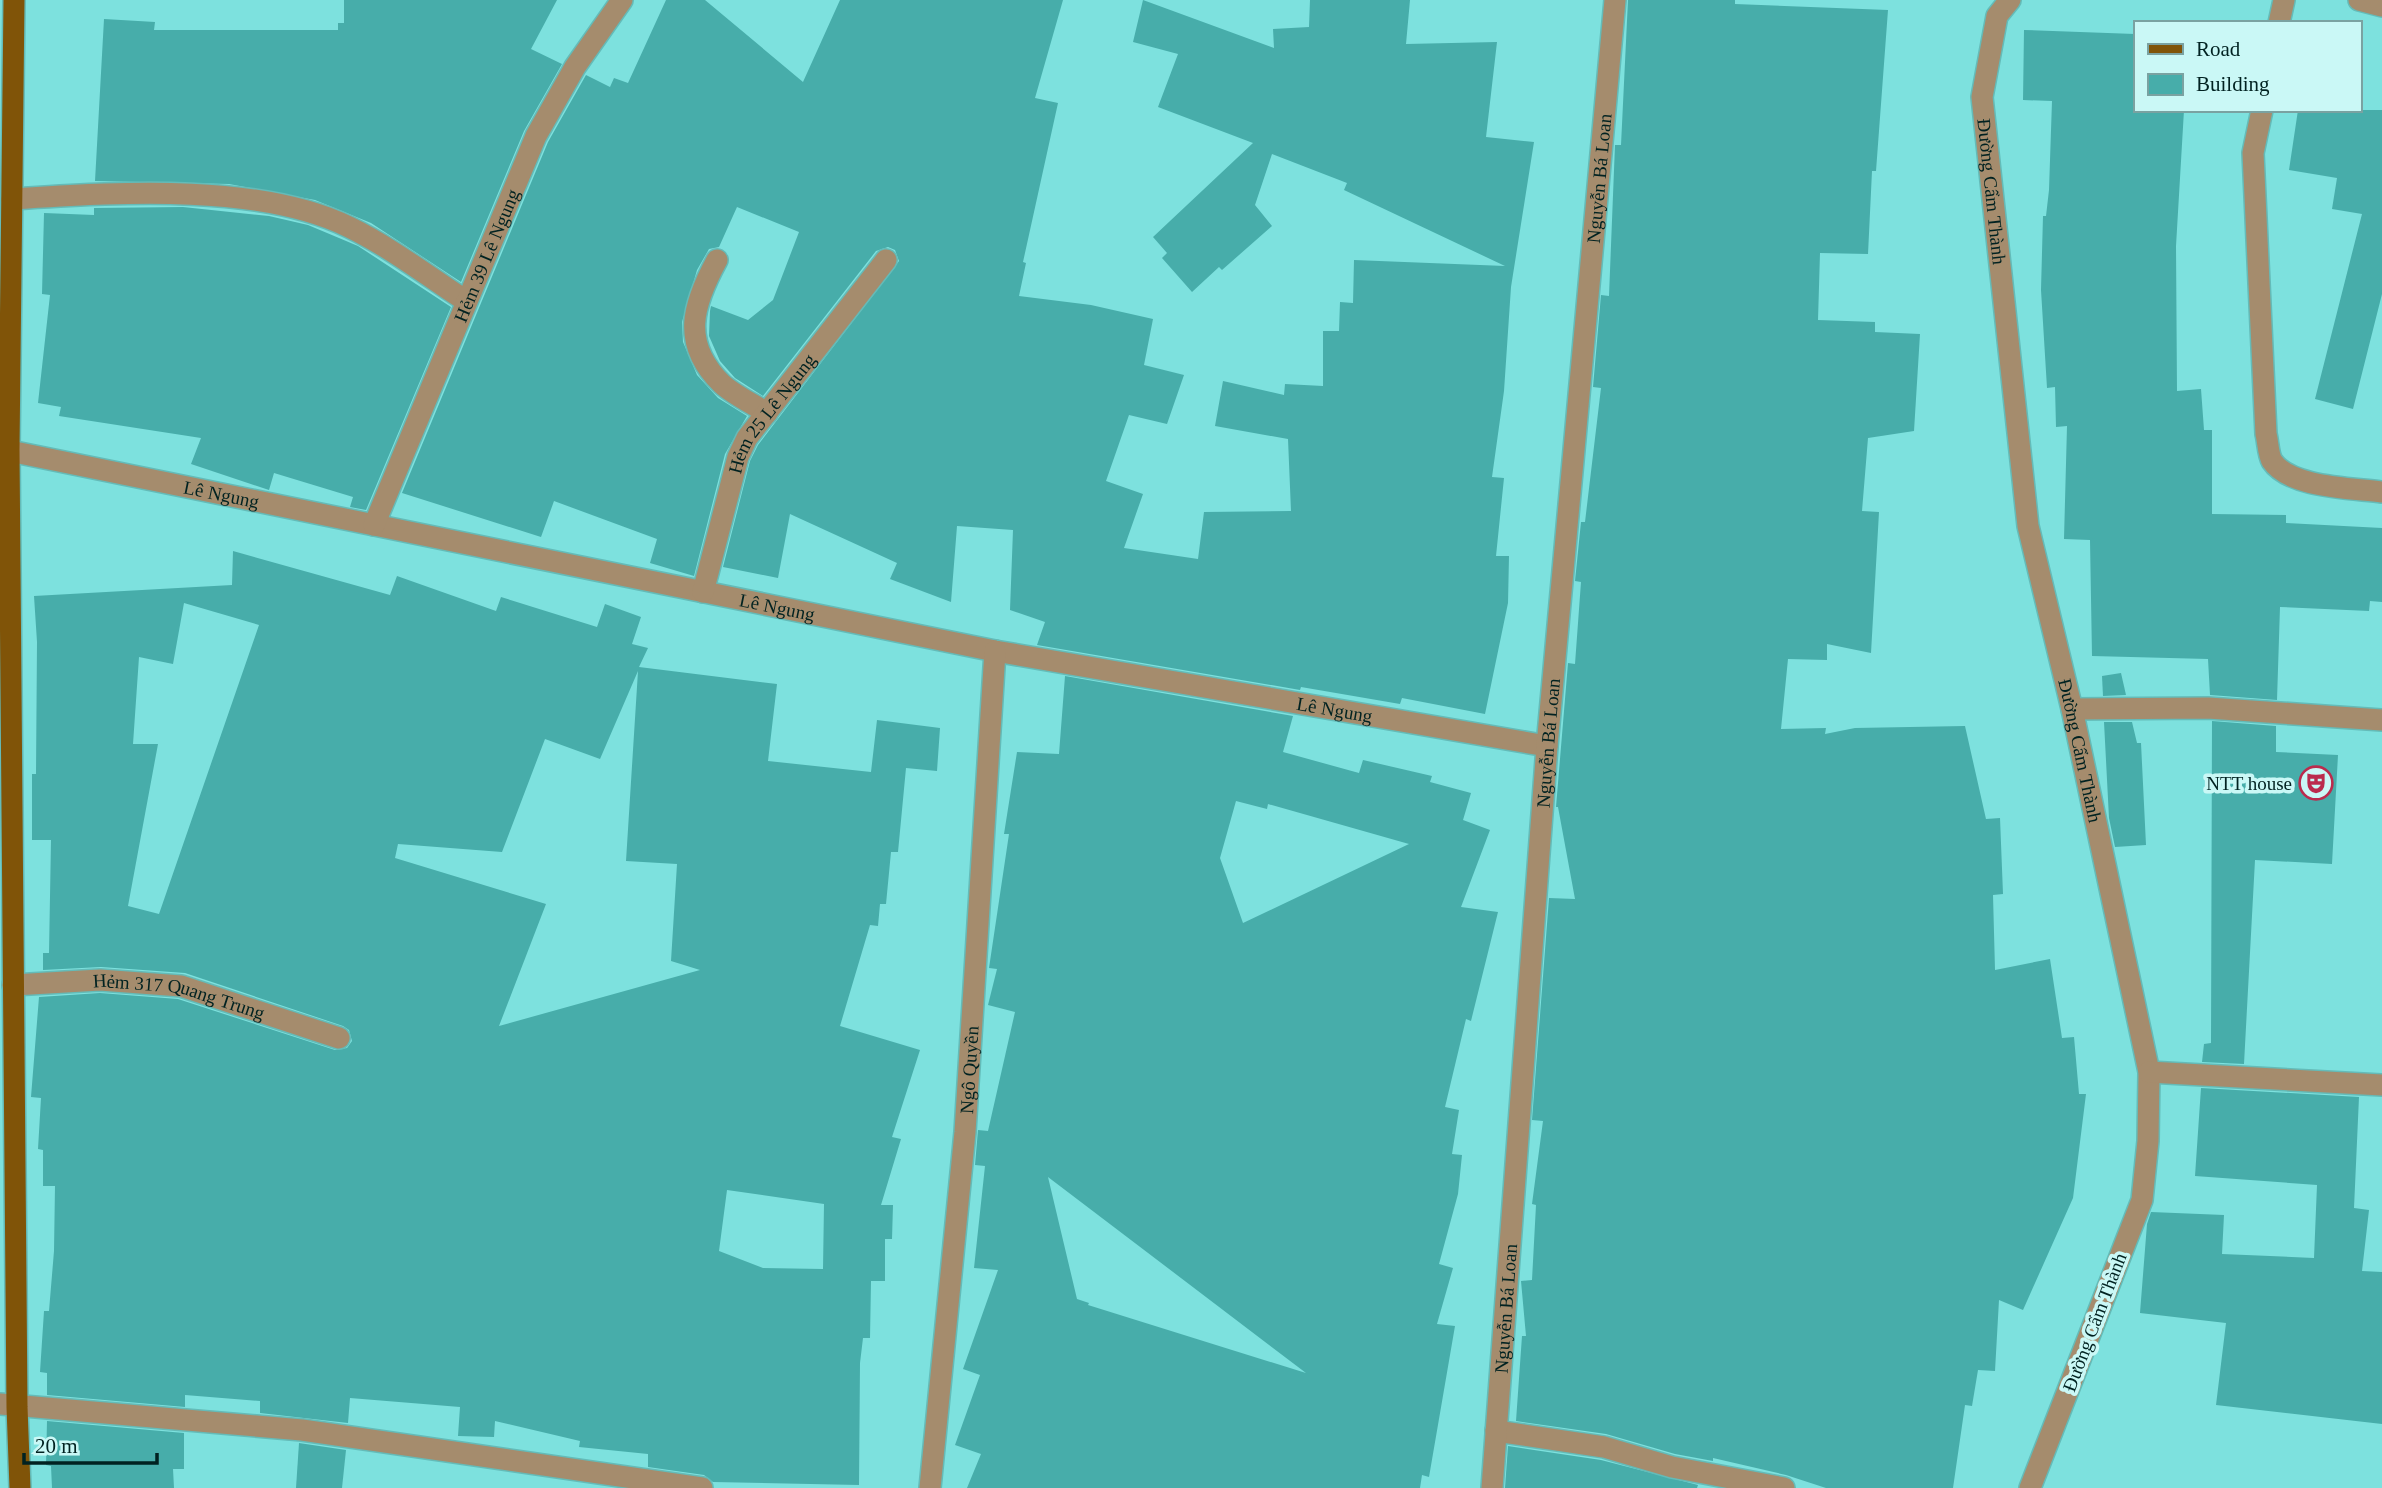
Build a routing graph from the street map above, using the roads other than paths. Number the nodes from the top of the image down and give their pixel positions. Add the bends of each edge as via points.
1 (14, 0) edge
2 (622, 0) edge
3 (1615, 0) edge
4 (2010, 0) edge
5 (2284, 0) edge
6 (2359, 0) edge
7 (2382, 6) edge
8 (2279, 21) edge
9 (2262, 112) edge
10 (12, 199) junction
11 (717, 260) dead end
12 (886, 260) dead end
13 (467, 301) junction
14 (767, 413) junction
15 (4, 449) edge
16 (2382, 492) edge
17 (374, 525) junction
18 (703, 592) junction
19 (995, 651) junction
20 (2072, 709) junction
21 (2382, 720) edge
22 (1547, 746) junction
23 (13, 985) junction
24 (339, 1038) dead end
25 (2149, 1072) junction
26 (2382, 1085) edge
27 (8, 1405) edge
28 (1496, 1431) junction
29 (20, 1488) edge
30 (702, 1488) edge
31 (930, 1488) edge
32 (1492, 1488) edge
33 (1784, 1488) edge
34 (2030, 1488) edge

1 - 10 main road
2 - 13 street, Hẻm 39 Lê Ngung via 575,67 536,136
3 - 22 street, Nguyễn Bá Loan
4 - 20 street, Đường Cẩm Thành via 1997,16 1982,97 2028,526
5 - 8 street
6 - 7 street
9 - 16 street via 2253,153 2271,460 2305,482
10 - 13 street via 182,196 258,201 310,212 349,227
10 - 15 main road
11 - 14 street via 695,305 696,343 722,384
12 - 14 street, Hẻm 25 Lê Ngung
13 - 17 street, Hẻm 39 Lê Ngung
14 - 18 street, Hẻm 25 Lê Ngung via 738,457
15 - 17 street, Lê Ngung
15 - 23 main road
17 - 18 street, Lê Ngung
18 - 19 street, Lê Ngung
19 - 22 street, Lê Ngung
19 - 31 street, Ngô Quyền via 965,1132
20 - 21 street via 2208,708
20 - 25 street, Đường Cẩm Thành
22 - 28 street, Nguyễn Bá Loan
23 - 24 street, Hẻm 317 Quang Trung via 100,980 181,986
23 - 27 main road
25 - 26 street
25 - 34 street, Đường Cẩm Thành via 2142,1200
27 - 29 main road
27 - 30 street via 302,1430
28 - 32 street, Nguyễn Bá Loan
28 - 33 street via 1604,1447 1672,1467

